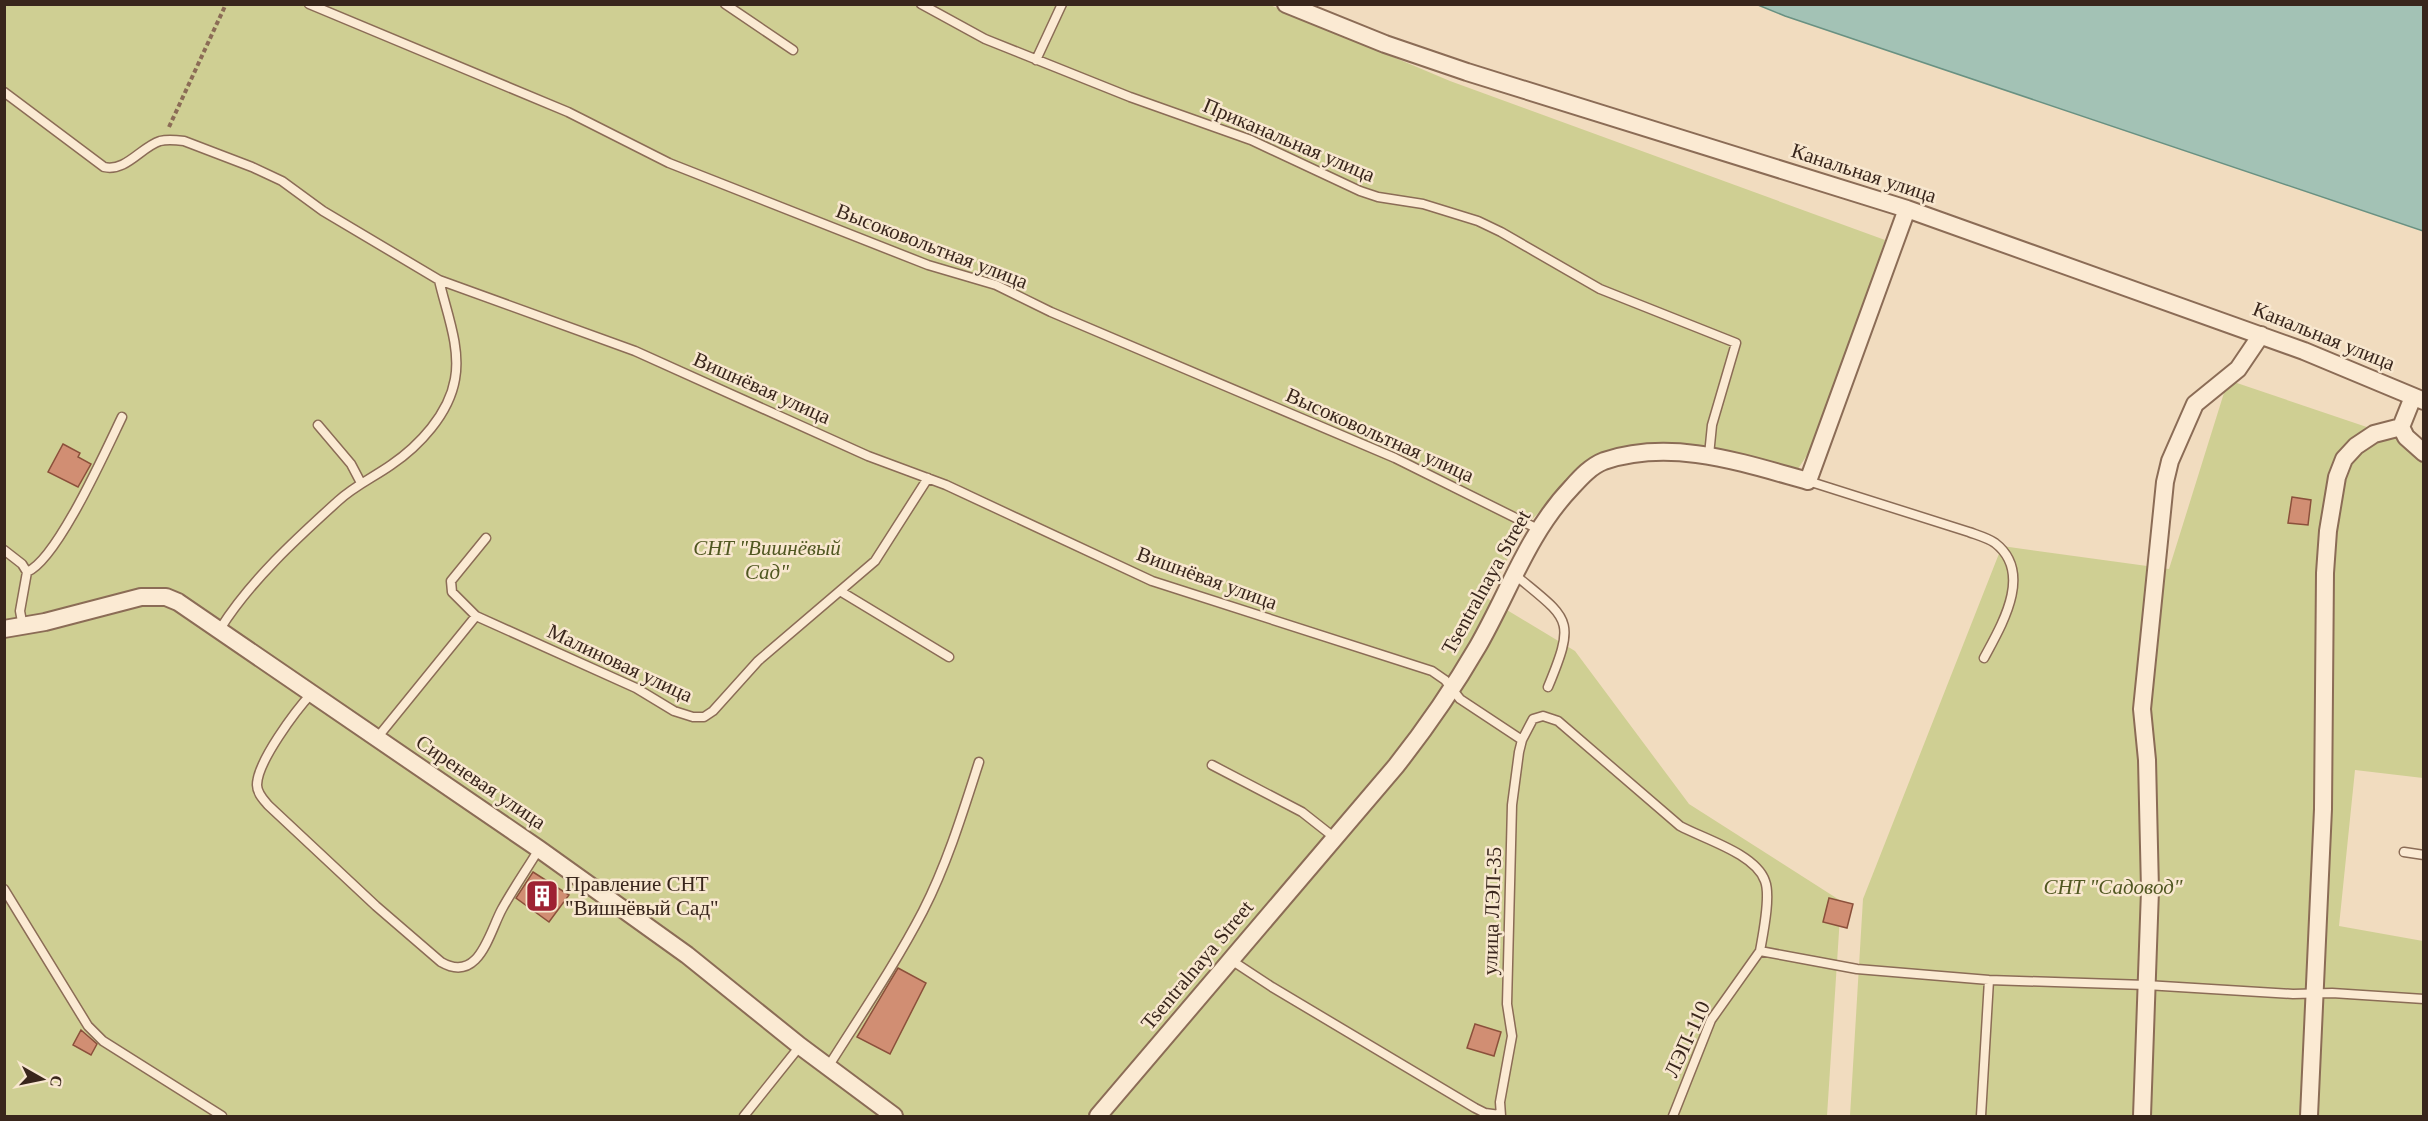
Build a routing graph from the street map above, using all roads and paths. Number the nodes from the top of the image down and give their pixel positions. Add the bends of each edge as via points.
1 (226, 4) edge
2 (309, 4) edge
3 (725, 4) edge
4 (921, 4) edge
5 (1062, 4) edge
6 (1286, 4) edge
7 (793, 50) dead end
8 (1036, 60) junction
9 (4, 92) edge
10 (167, 140) junction
11 (1907, 209) junction
12 (439, 280) junction
13 (2261, 335) junction
14 (2418, 399) edge
15 (122, 417) dead end
16 (318, 425) dead end
17 (2401, 426) junction
18 (2424, 453) edge
19 (1709, 455) junction
20 (928, 478) junction
21 (1808, 481) junction
22 (361, 483) junction
23 (1538, 529) junction
24 (486, 538) dead end
25 (4, 550) edge
26 (27, 572) junction
27 (1514, 573) junction
28 (840, 591) junction
29 (476, 615) junction
30 (23, 627) junction
31 (4, 629) edge
32 (220, 629) junction
33 (949, 657) dead end
34 (1984, 658) dead end
35 (1548, 687) dead end
36 (1451, 690) junction
37 (313, 693) junction
38 (377, 738) junction
39 (1521, 740) junction
40 (979, 762) dead end
41 (1212, 765) dead end
42 (1335, 838) junction
43 (539, 849) junction
44 (2404, 852) dead end
45 (2424, 855) edge
46 (4, 889) edge
47 (1760, 951) junction
48 (1230, 960) junction
49 (1989, 980) junction
50 (2146, 985) junction
51 (2314, 992) junction
52 (2424, 999) edge
53 (800, 1046) junction
54 (828, 1067) junction
55 (222, 1116) edge
56 (744, 1116) edge
57 (894, 1116) edge
58 (1098, 1116) edge
59 (1501, 1116) edge
60 (1673, 1116) edge
61 (1981, 1116) edge
62 (2142, 1116) edge
63 (2309, 1116) edge

1 - 10 path via 170,124
2 - 23 lane, Высоковольтная улица via 568,112 669,163 928,265 996,285 1395,458
3 - 7 lane
4 - 8 lane, Приканальная улица via 985,39
5 - 8 lane
6 - 11 street, Канальная улица via 1467,72
8 - 19 lane, Приканальная улица via 1251,140 1360,191 1478,221 1600,289 1736,343 1712,425
9 - 10 lane via 104,167 120,166 153,144
10 - 12 lane, Вишнёвая улица via 184,141 282,181 323,211
11 - 13 street, Канальная улица
11 - 21 street
12 - 20 lane, Вишнёвая улица via 635,351 868,456
12 - 22 lane via 457,364 451,396 424,437 391,465
13 - 14 street, Канальная улица
13 - 50 street via 2238,369 2195,404 2166,471 2142,709 2150,890
14 - 17 street
15 - 26 lane via 81,500 41,563
16 - 22 lane via 351,464
17 - 18 street via 2413,446
17 - 51 street via 2374,434 2344,459 2328,531 2323,809
19 - 21 street, Tsentralnaya Street
19 - 23 street, Tsentralnaya Street via 1655,452 1601,462 1565,494
20 - 28 lane, Малиновая улица via 884,550
20 - 36 lane, Вишнёвая улица via 1152,581 1416,665 1440,676
21 - 34 lane via 1994,542 2013,568 2012,593 2008,612
22 - 32 lane via 278,558
23 - 27 street, Tsentralnaya Street
24 - 29 lane, Малиновая улица via 451,581 452,592
25 - 26 lane
26 - 30 lane via 21,611
27 - 35 lane via 1563,619 1565,641
27 - 36 street, Tsentralnaya Street
28 - 29 lane, Малиновая улица via 758,661 704,717 674,711 636,688
28 - 33 lane
29 - 38 lane
30 - 31 street, Сиреневая улица
30 - 32 street, Сиреневая улица via 152,595 178,602
32 - 37 street, Сиреневая улица
36 - 39 lane, Вишнёвая улица
36 - 42 street, Tsentralnaya Street via 1396,766
37 - 38 street, Сиреневая улица
37 - 43 lane via 294,713 262,766 257,788 260,795 441,962 458,967 479,957 501,910
38 - 43 street, Сиреневая улица
39 - 47 lane, улица ЛЭП-35 via 1533,719 1543,716 1558,721 1680,826 1736,851 1765,880 1767,895
39 - 59 lane, улица ЛЭП-35 via 1512,805 1507,1004 1512,1036
40 - 54 lane via 959,825 924,909
41 - 42 lane via 1302,812
42 - 48 street, Tsentralnaya Street
43 - 53 street, Сиреневая улица via 687,955
44 - 45 lane
46 - 55 lane via 88,1026 103,1041
47 - 49 lane via 1857,969
47 - 60 lane, ЛЭП-110 via 1711,1020
48 - 58 street, Tsentralnaya Street
48 - 59 lane via 1475,1108
49 - 50 lane
49 - 61 lane
50 - 51 lane
50 - 62 street
51 - 52 lane
51 - 63 street
53 - 54 street, Сиреневая улица
53 - 56 lane
54 - 57 street, Сиреневая улица

